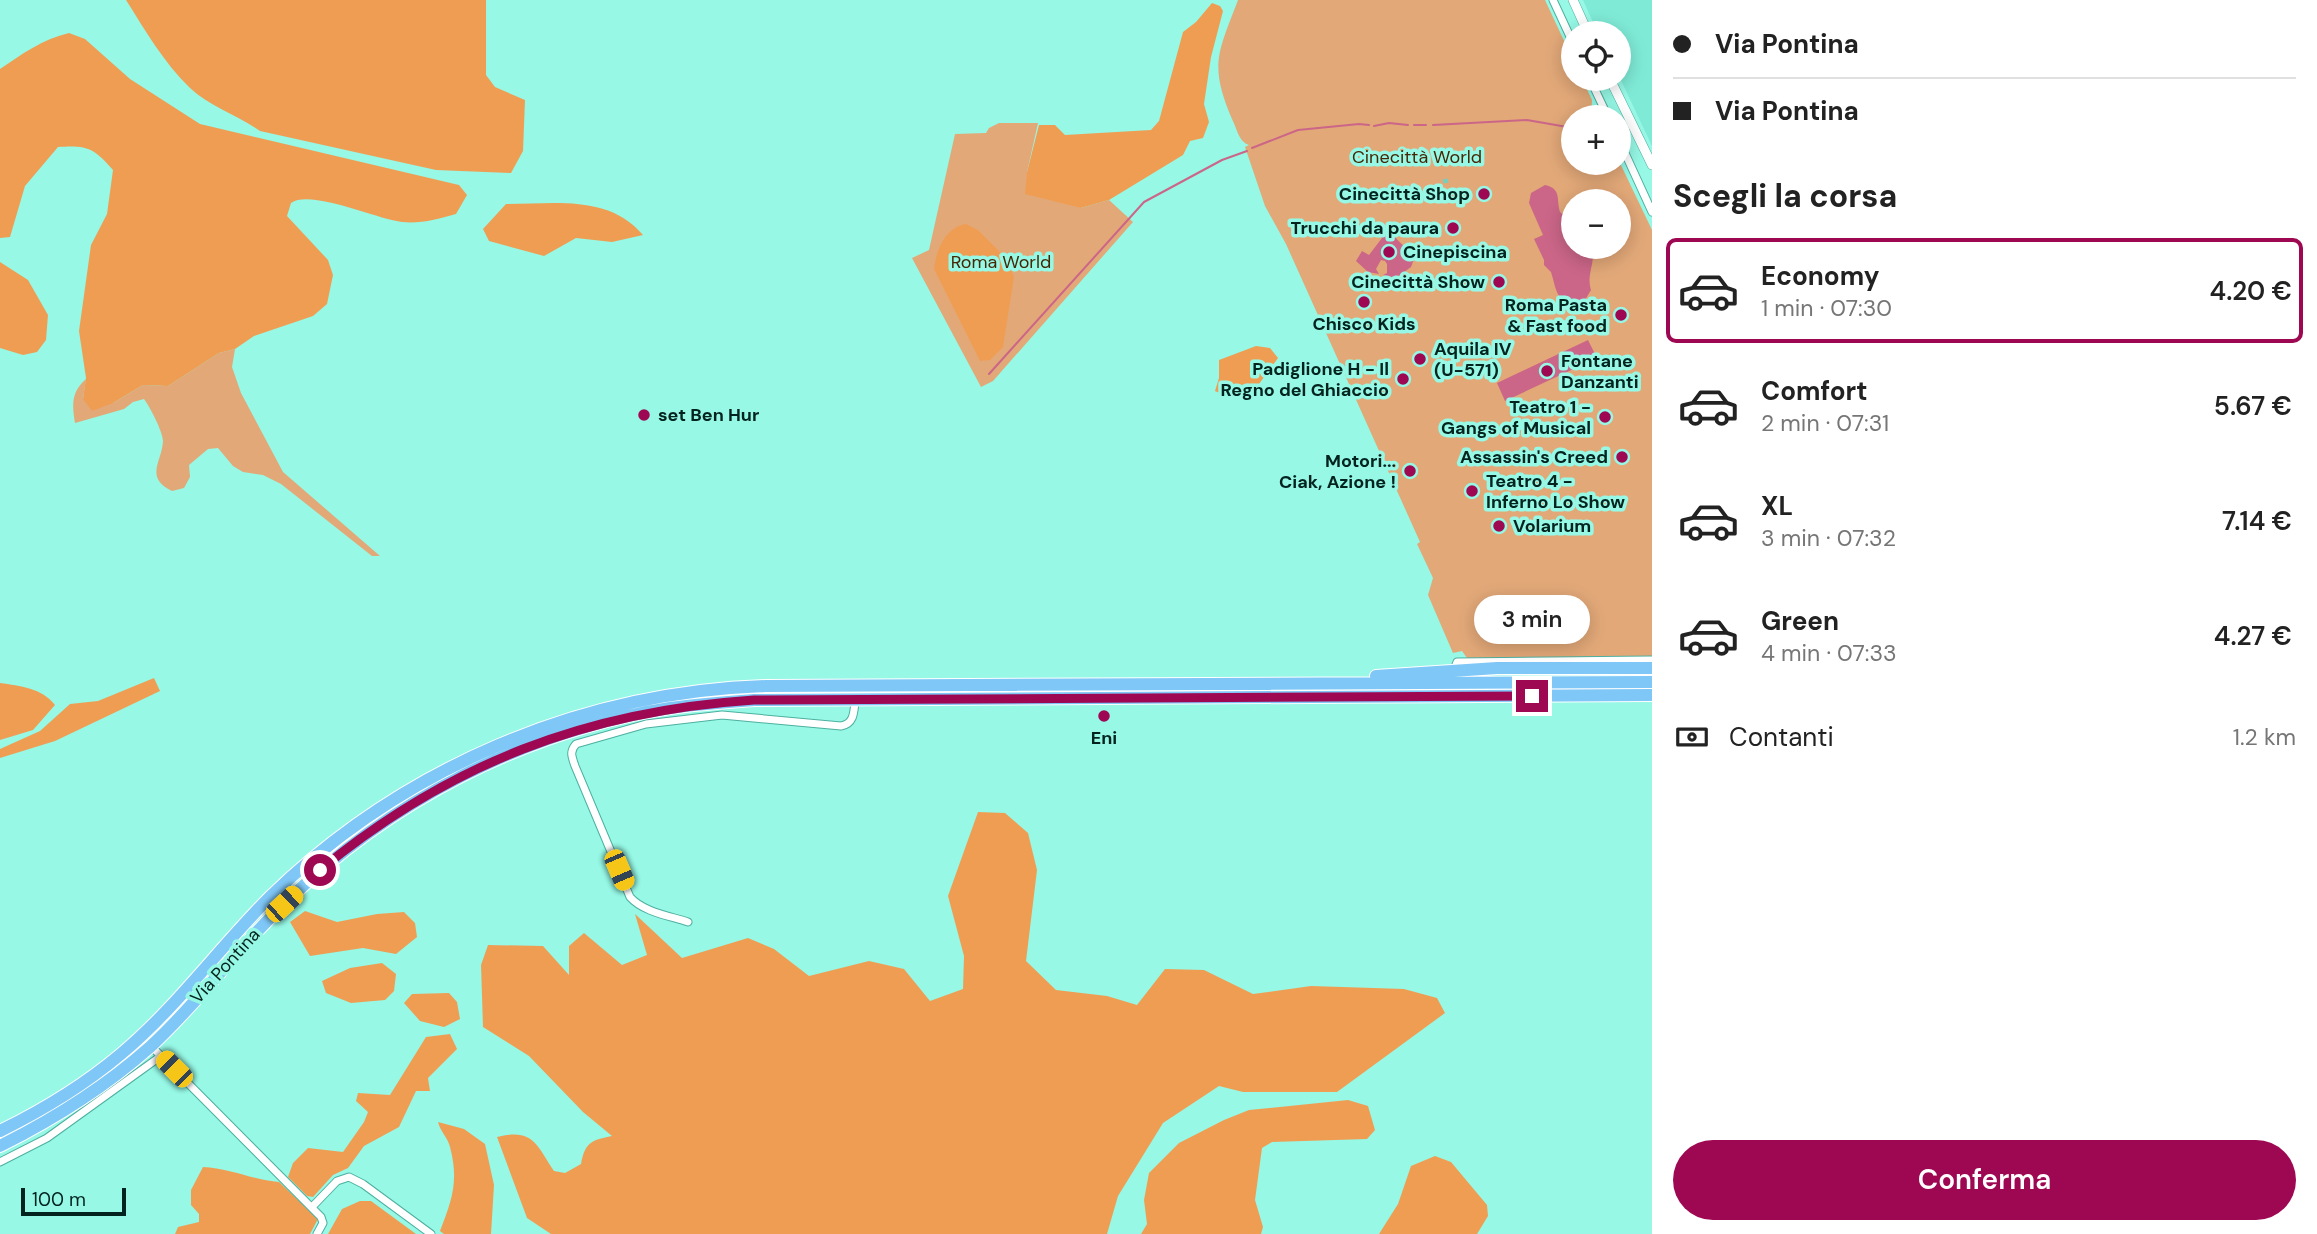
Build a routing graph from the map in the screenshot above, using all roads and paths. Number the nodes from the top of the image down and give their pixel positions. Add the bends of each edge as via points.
1 (1553, 0) edge
2 (1573, 0) edge
3 (1563, 21) edge
4 (1583, 21) edge
5 (1616, 91) edge
6 (1652, 165) edge
7 (1631, 167) edge
8 (1652, 212) edge
9 (1652, 660) edge
10 (1652, 668) edge
11 (1454, 670) junction
12 (1652, 682) edge
13 (1237, 684) junction
14 (1648, 696) edge
15 (855, 701) junction
16 (688, 922) dead end
17 (151, 1046) junction
18 (161, 1056) junction
19 (0, 1131) edge
20 (0, 1146) edge
21 (0, 1162) edge
22 (312, 1207) junction
23 (317, 1234) edge
24 (431, 1234) edge

1 - 3 street
2 - 4 street
5 - 6 street
7 - 8 street
9 - 11 street via 1457,662
10 - 11 highway
11 - 13 highway via 1257,678
12 - 13 highway, Via Pontina
13 - 19 highway, Via Pontina via 740,687 648,698 537,730 435,776 334,841 269,899 121,1054 55,1102
14 - 15 highway, Via Pontina
15 - 16 street via 851,721 841,726 722,715 646,724 573,747 575,766 630,897 635,903
15 - 17 highway, Via Pontina via 754,700 669,708 585,727 457,777 379,825 320,870 264,923
17 - 18 street
17 - 20 highway, Via Pontina via 80,1100
18 - 21 street via 47,1138
18 - 22 street
22 - 23 street via 323,1220
22 - 24 street via 339,1179 353,1178

